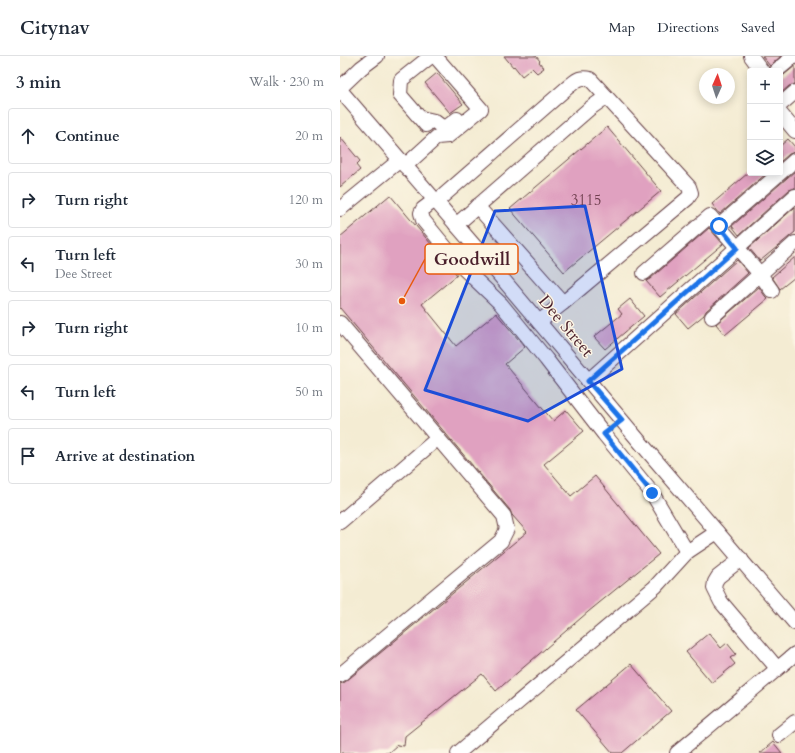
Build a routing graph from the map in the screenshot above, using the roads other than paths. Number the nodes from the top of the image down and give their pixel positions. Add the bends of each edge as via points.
1 (377, 56) edge
2 (751, 56) edge
3 (794, 56) edge
4 (435, 57) edge
5 (760, 68) edge
6 (780, 68) edge
7 (340, 89) edge
8 (795, 92) edge
9 (606, 97) junction
10 (781, 104) edge
11 (783, 116) edge
12 (421, 118) junction
13 (794, 128) edge
14 (437, 137) junction
15 (795, 160) edge
16 (403, 163) junction
17 (795, 196) edge
18 (435, 201) junction
19 (477, 206) junction
20 (340, 210) edge
21 (456, 225) junction
22 (719, 226) junction
23 (795, 243) edge
24 (737, 248) junction
25 (644, 272) dead end
26 (760, 274) junction
27 (772, 291) dead end
28 (515, 294) junction
29 (563, 303) junction
30 (501, 304) junction
31 (712, 317) dead end
32 (539, 322) junction
33 (340, 323) edge
34 (560, 347) junction
35 (546, 359) junction
36 (588, 381) junction
37 (622, 420) junction
38 (604, 434) junction
39 (438, 438) junction
40 (341, 519) edge
41 (717, 532) junction
42 (687, 552) junction
43 (741, 559) junction
44 (795, 623) edge
45 (795, 654) edge
46 (778, 668) junction
47 (340, 675) edge
48 (795, 722) edge
49 (779, 735) dead end
50 (458, 753) edge
51 (677, 753) edge

1 - 7 street
2 - 5 street
3 - 6 street
4 - 12 street via 401,80 400,95
4 - 12 street via 438,69 467,102 467,108 448,126 442,127 434,121
4 - 14 street via 481,109 448,136
7 - 16 street, Dee Street
8 - 10 street
9 - 18 street via 590,80 578,79
9 - 19 street
9 - 29 street via 689,187 691,193
11 - 13 street
12 - 14 street
14 - 16 street
15 - 22 street
16 - 18 street, Dee Street
16 - 20 street
17 - 24 street
18 - 21 street, Dee Street
18 - 30 street via 423,209 423,220 460,265
19 - 21 street
19 - 29 street
21 - 28 street, Dee Street
22 - 24 street
22 - 25 street via 710,216
23 - 26 street
24 - 26 street
24 - 36 street
26 - 27 street
26 - 31 street
28 - 30 street
28 - 32 street, Dee Street
29 - 32 street
30 - 35 street
32 - 34 street, Dee Street
33 - 39 street
34 - 35 street
34 - 36 street, Dee Street
35 - 38 street
36 - 37 street, Dee Street
37 - 38 street
37 - 41 street, Dee Street
38 - 42 street via 652,493
39 - 40 street
39 - 47 street via 504,516 507,529 501,540
41 - 42 street
41 - 43 street, Dee Street
42 - 50 street via 655,587
43 - 44 street, Dee Street
43 - 46 street via 718,578 714,588 721,602
45 - 46 street
46 - 51 street
48 - 49 street

